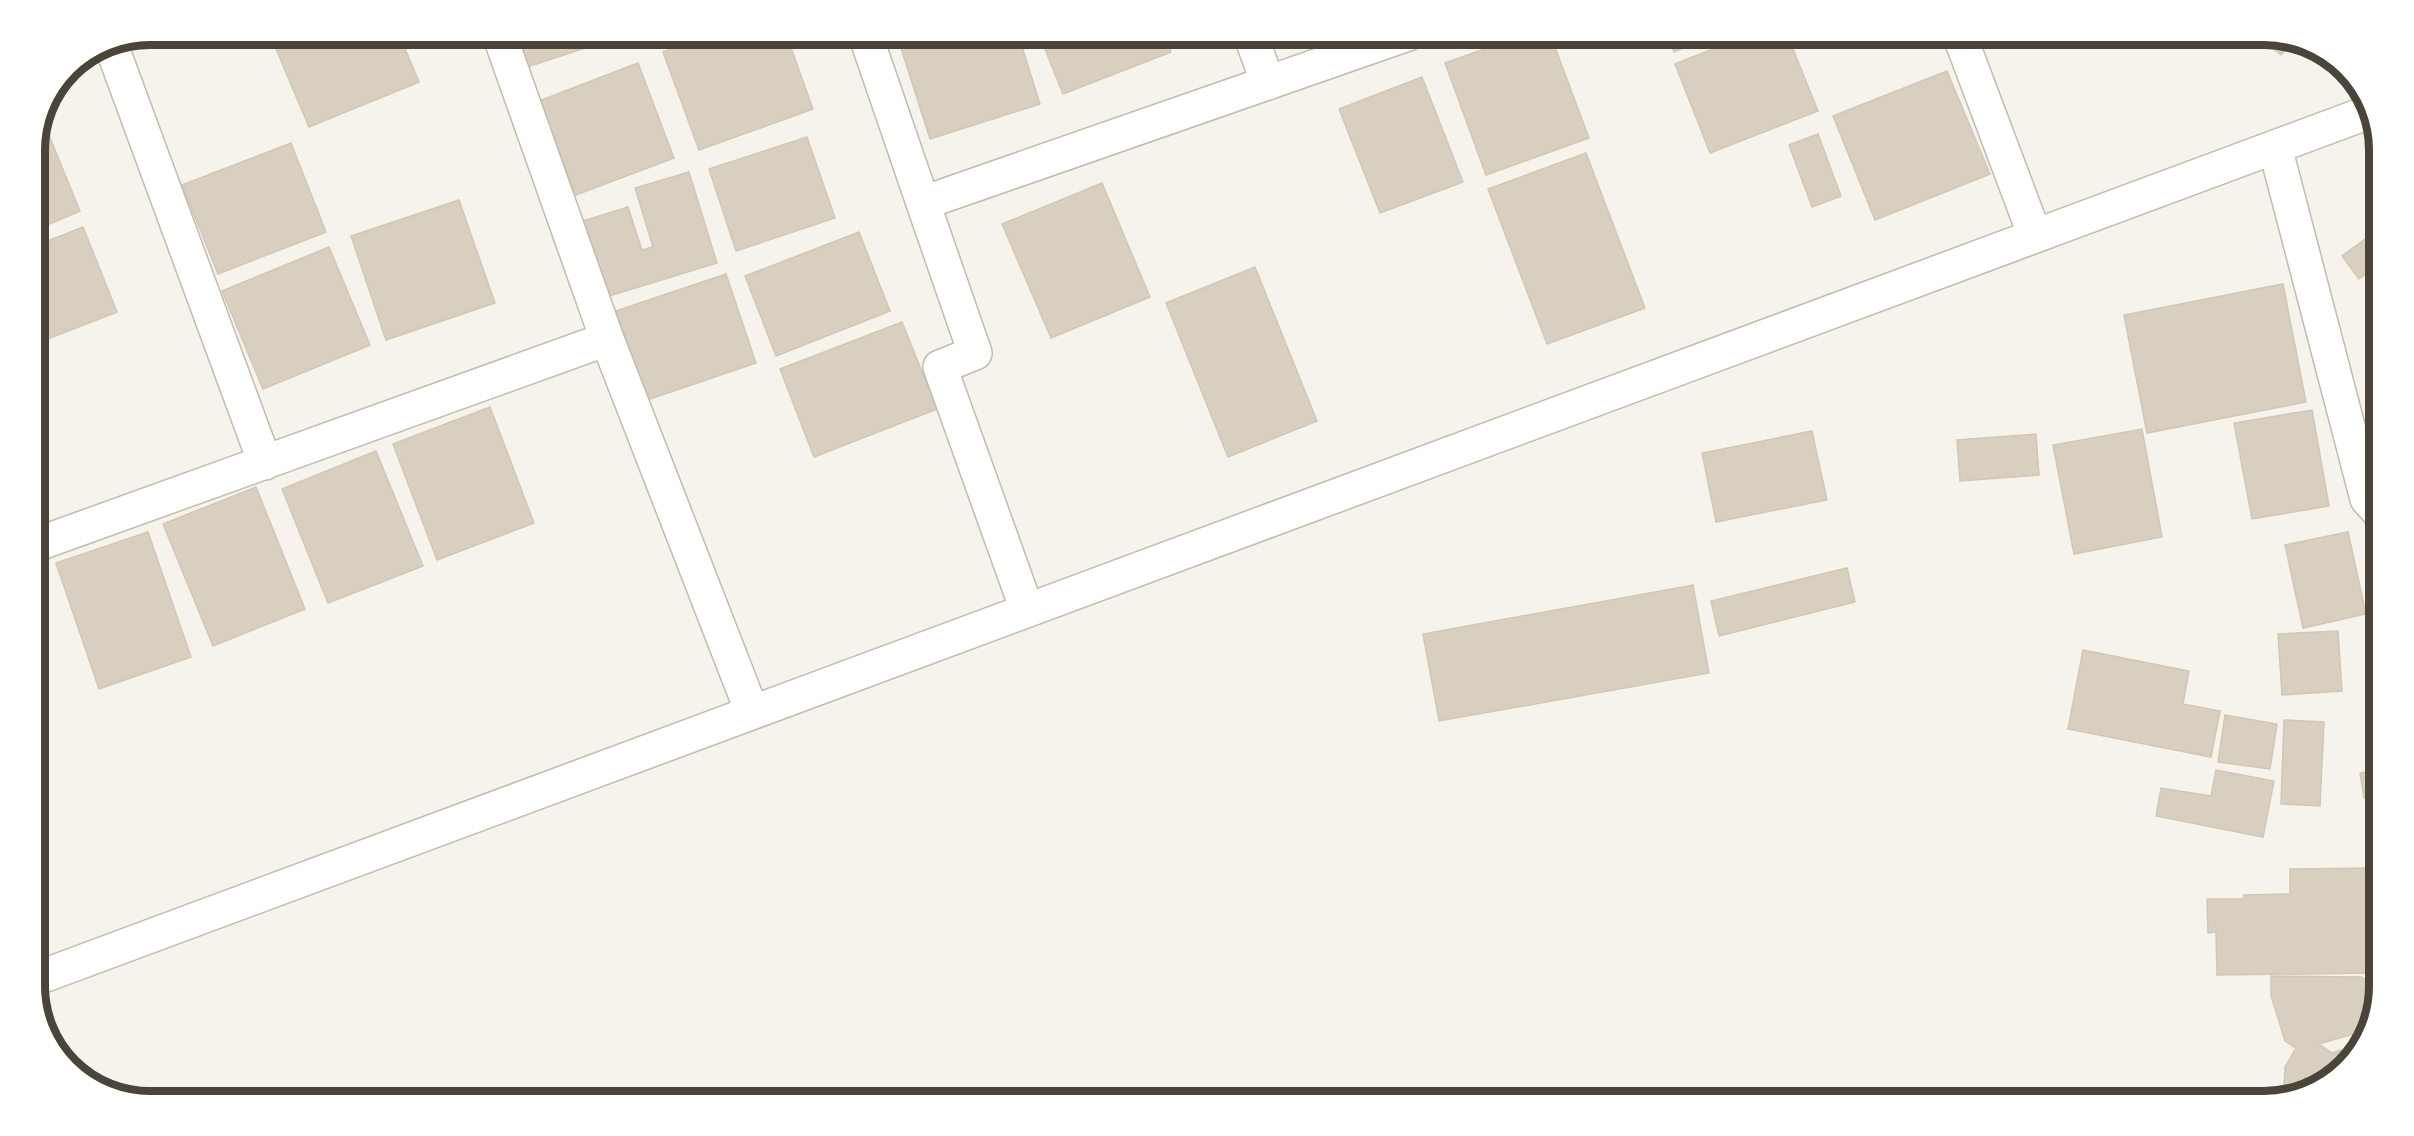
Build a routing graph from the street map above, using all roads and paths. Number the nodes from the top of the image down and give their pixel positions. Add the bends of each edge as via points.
1 (503, 45) edge
2 (869, 45) edge
3 (1254, 45) edge
4 (1377, 45) edge
5 (1963, 45) edge
6 (114, 52) edge
7 (1268, 83) junction
8 (2362, 114) edge
9 (2275, 147) junction
10 (923, 203) junction
11 (2036, 236) junction
12 (607, 339) junction
13 (265, 463) junction
14 (2369, 501) edge
15 (45, 541) edge
16 (1027, 610) junction
17 (752, 712) junction
18 (45, 973) edge

1 - 12 street
2 - 10 street
3 - 7 street
4 - 7 street
5 - 11 street
6 - 13 street
7 - 10 street
8 - 9 street
9 - 11 street
9 - 14 street
10 - 16 street via 975,352 940,367
11 - 16 street
12 - 13 street
12 - 17 street
13 - 15 street
16 - 17 street
17 - 18 street

